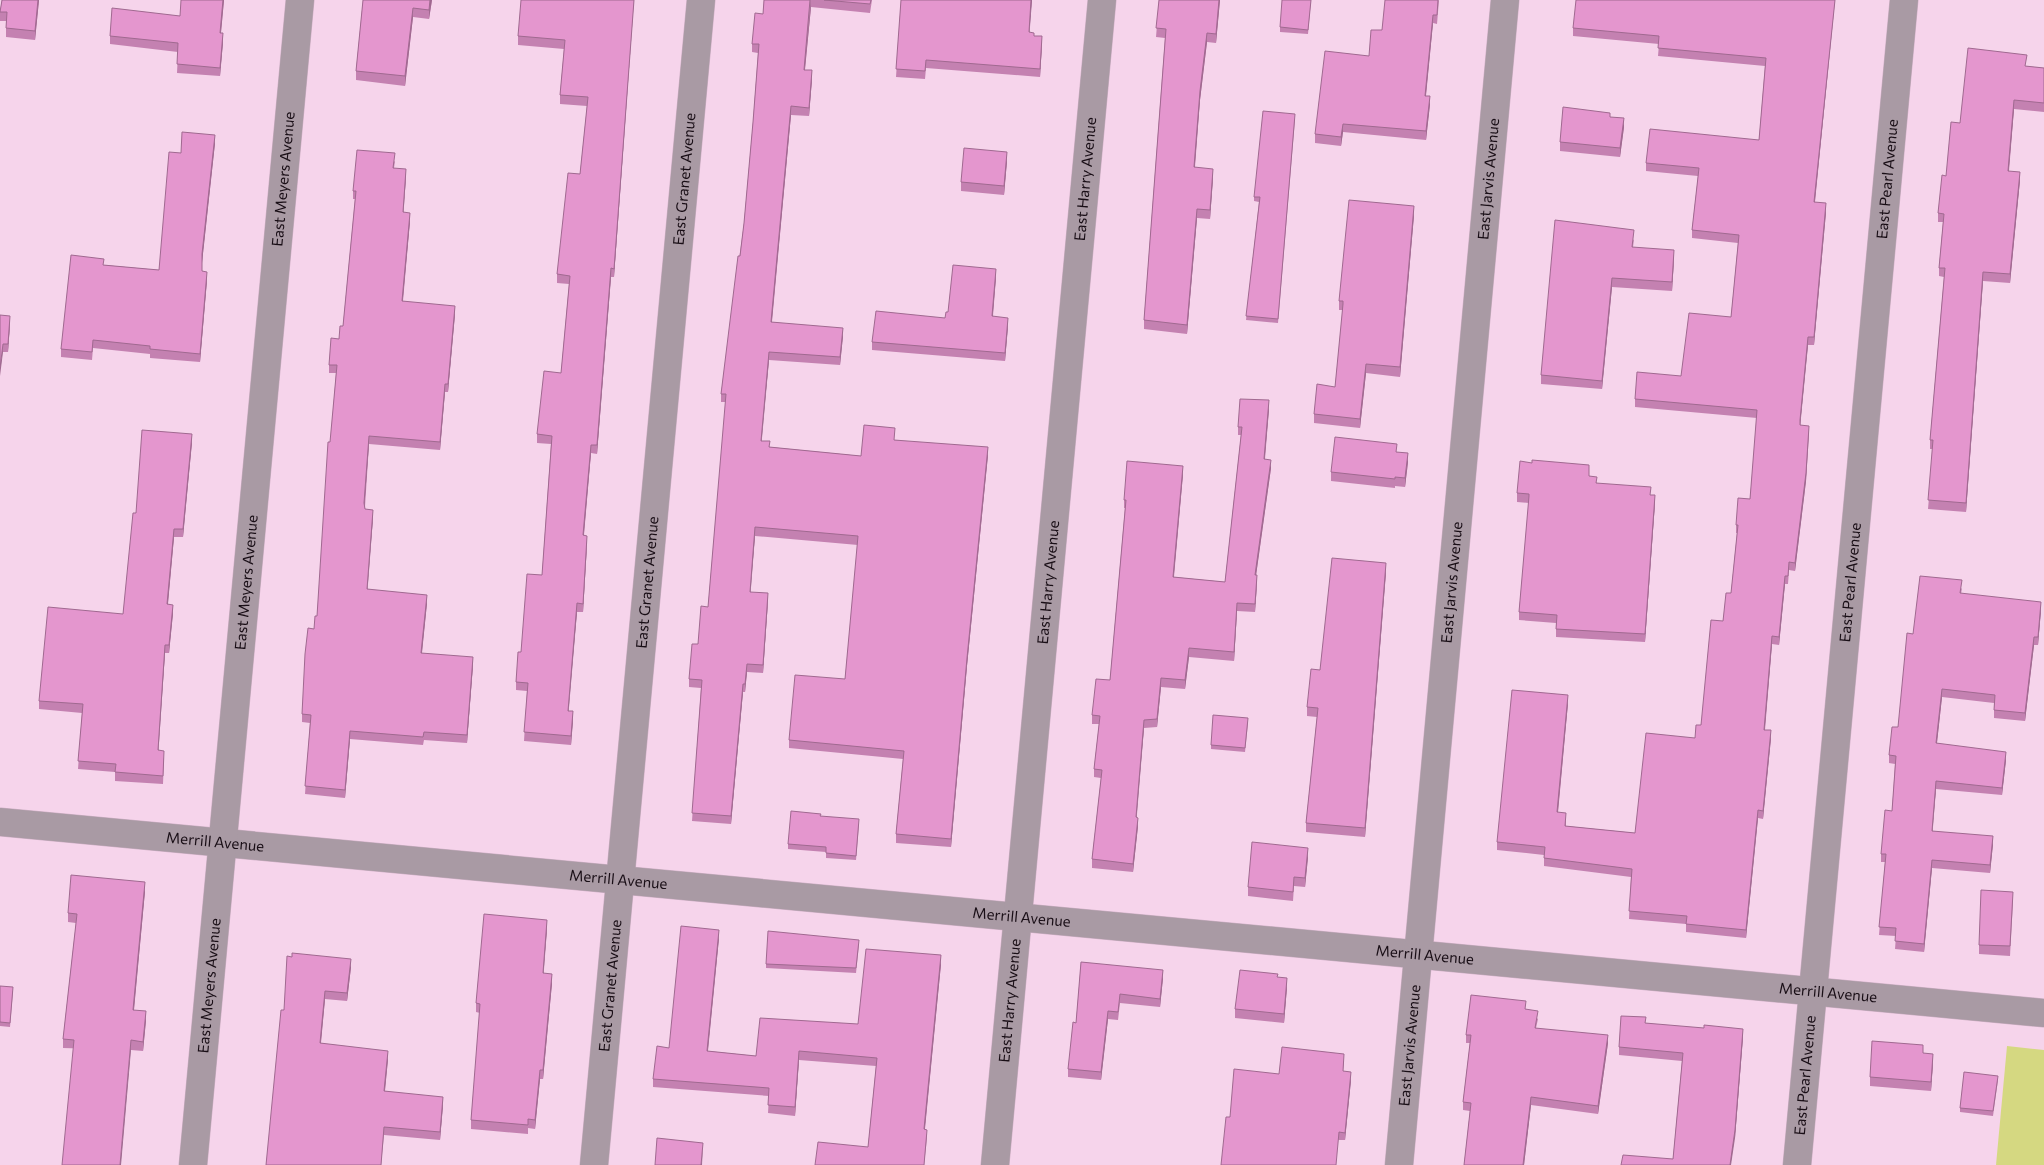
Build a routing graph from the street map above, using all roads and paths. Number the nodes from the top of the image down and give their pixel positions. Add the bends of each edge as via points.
1 (300, 0) edge
2 (701, 0) edge
3 (1102, 0) edge
4 (1505, 0) edge
5 (1904, 0) edge
6 (0, 822) edge
7 (223, 842) junction
8 (621, 880) junction
9 (1018, 917) junction
10 (1419, 954) junction
11 (1814, 992) junction
12 (2044, 1013) edge
13 (193, 1165) edge
14 (594, 1165) edge
15 (995, 1165) edge
16 (1399, 1165) edge
17 (1797, 1165) edge

1 - 7 street, East Meyers Avenue
2 - 8 street, East Granet Avenue
3 - 9 street, East Harry Avenue
4 - 10 street, East Jarvis Avenue
5 - 11 street, East Pearl Avenue
6 - 7 street, Merrill Avenue
7 - 8 street, Merrill Avenue
7 - 13 street, East Meyers Avenue
8 - 9 street, Merrill Avenue
8 - 14 street, East Granet Avenue
9 - 10 street, Merrill Avenue
9 - 15 street, East Harry Avenue
10 - 11 street, Merrill Avenue
10 - 16 street, East Jarvis Avenue
11 - 12 street, Merrill Avenue
11 - 17 street, East Pearl Avenue

